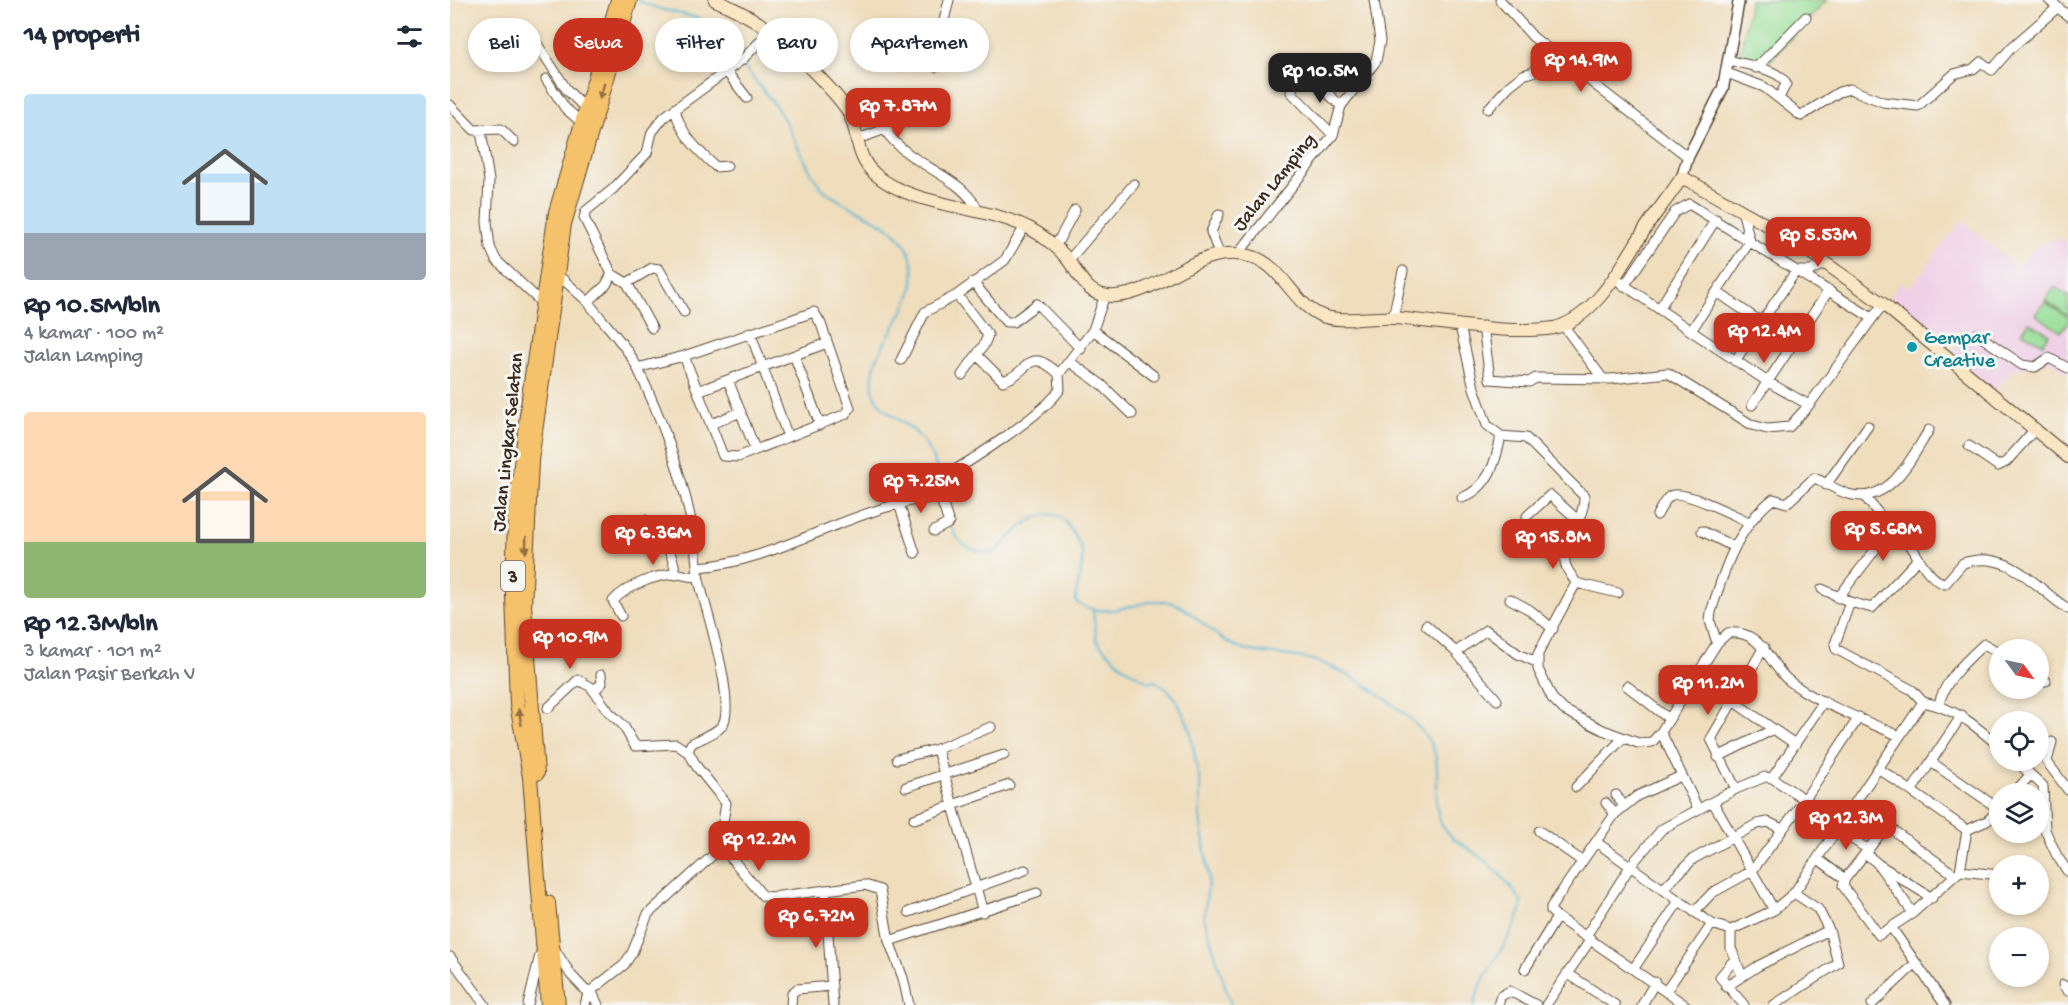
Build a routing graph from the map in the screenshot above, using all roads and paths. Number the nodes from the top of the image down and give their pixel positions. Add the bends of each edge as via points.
1 (618, 0) edge
2 (630, 0) edge
3 (715, 0) edge
4 (949, 0) edge
5 (1374, 0) edge
6 (1500, 0) edge
7 (1739, 0) edge
8 (2049, 0) edge
9 (2058, 7) junction
10 (2068, 16) edge
11 (1806, 17) dead end
12 (944, 18) edge
13 (756, 23) edge
14 (756, 45) edge
15 (541, 50) edge
16 (1551, 51) junction
17 (744, 57) edge
18 (1729, 60) junction
19 (1294, 61) dead end
20 (1756, 68) junction
21 (726, 72) edge
22 (738, 72) edge
23 (811, 72) edge
24 (1306, 72) junction
25 (1727, 73) junction
26 (546, 79) dead end
27 (747, 98) dead end
28 (1779, 98) junction
29 (913, 102) dead end
30 (450, 105) edge
31 (1341, 106) junction
32 (675, 109) junction
33 (1488, 109) dead end
34 (583, 115) junction
35 (885, 130) junction
36 (481, 131) junction
37 (1333, 135) junction
38 (855, 140) junction
39 (514, 142) dead end
40 (1688, 157) junction
41 (727, 166) dead end
42 (1682, 177) junction
43 (1134, 184) dead end
44 (572, 196) junction
45 (586, 210) junction
46 (976, 210) junction
47 (1075, 210) dead end
48 (1742, 210) junction
49 (1219, 214) dead end
50 (1716, 219) junction
51 (1025, 226) junction
52 (1750, 241) junction
53 (1055, 247) junction
54 (1238, 254) junction
55 (1220, 256) junction
56 (1069, 260) junction
57 (1826, 263) junction
58 (1403, 271) dead end
59 (1796, 271) junction
60 (556, 273) junction
61 (612, 274) junction
62 (1852, 281) junction
63 (973, 282) junction
64 (1619, 282) junction
65 (627, 283) junction
66 (1829, 290) junction
67 (1717, 292) junction
68 (957, 295) junction
69 (1105, 295) junction
70 (1841, 297) junction
71 (588, 302) junction
72 (542, 303) junction
73 (1883, 304) junction
74 (1659, 309) junction
75 (684, 312) dead end
76 (1393, 318) junction
77 (1872, 318) junction
78 (1761, 321) junction
79 (1461, 326) junction
80 (1483, 326) junction
81 (1563, 326) junction
82 (652, 328) dead end
83 (1093, 330) junction
84 (1691, 331) junction
85 (750, 332) junction
86 (1977, 334) dead end
87 (827, 343) junction
88 (1081, 349) junction
89 (794, 355) junction
90 (977, 355) junction
91 (684, 356) junction
92 (901, 360) dead end
93 (1735, 361) junction
94 (1070, 362) junction
95 (761, 366) junction
96 (637, 368) junction
97 (2068, 368) edge
98 (1059, 374) junction
99 (962, 375) dead end
100 (1154, 376) dead end
101 (1603, 379) junction
102 (728, 380) junction
103 (1768, 382) junction
104 (698, 392) junction
105 (1752, 405) dead end
106 (1809, 405) junction
107 (741, 412) junction
108 (1132, 414) dead end
109 (711, 424) junction
110 (820, 425) junction
111 (1868, 426) dead end
112 (2036, 428) junction
113 (1929, 429) dead end
114 (1501, 436) junction
115 (788, 437) junction
116 (1969, 446) dead end
117 (755, 449) junction
118 (2068, 457) edge
119 (1826, 485) junction
120 (939, 497) junction
121 (1462, 498) dead end
122 (1866, 498) junction
123 (899, 504) junction
124 (1657, 515) dead end
125 (521, 516) junction
126 (1527, 516) dead end
127 (645, 520) dead end
128 (1580, 522) junction
129 (1749, 522) junction
130 (1891, 529) junction
131 (934, 531) dead end
132 (1702, 531) dead end
133 (1734, 548) junction
134 (915, 552) dead end
135 (1918, 559) junction
136 (698, 572) junction
137 (676, 575) junction
138 (1576, 583) junction
139 (1822, 589) dead end
140 (1618, 593) dead end
141 (1838, 598) junction
142 (1510, 599) dead end
143 (1850, 602) junction
144 (2068, 609) edge
145 (621, 616) dead end
146 (1426, 625) dead end
147 (1553, 629) junction
148 (1717, 643) junction
149 (1764, 647) junction
150 (1989, 647) edge
151 (1456, 652) junction
152 (1536, 662) junction
153 (601, 675) dead end
154 (1627, 687) dead end
155 (594, 691) junction
156 (1497, 700) dead end
157 (1733, 701) junction
158 (1824, 701) junction
159 (1923, 702) junction
160 (1939, 704) junction
161 (548, 708) dead end
162 (1962, 715) junction
163 (1859, 717) junction
164 (1669, 719) junction
165 (991, 727) dead end
166 (1772, 730) junction
167 (1661, 732) junction
168 (1899, 736) junction
169 (1623, 738) junction
170 (1989, 738) edge
171 (2052, 742) dead end
172 (1795, 744) junction
173 (937, 749) junction
174 (689, 753) junction
175 (1004, 755) dead end
176 (1718, 757) junction
177 (897, 759) dead end
178 (1931, 762) junction
179 (2050, 767) junction
180 (1878, 768) junction
181 (2027, 771) edge
182 (944, 776) junction
183 (1681, 776) junction
184 (2034, 777) junction
185 (1772, 778) junction
186 (2027, 783) edge
187 (1009, 785) dead end
188 (906, 787) dead end
189 (1576, 787) dead end
190 (1736, 789) junction
191 (1912, 790) junction
192 (2068, 790) edge
193 (1616, 795) dead end
194 (1805, 799) junction
195 (1713, 802) junction
196 (1989, 802) edge
197 (1606, 803) dead end
198 (1855, 803) junction
199 (952, 804) junction
200 (1624, 806) junction
201 (1698, 809) junction
202 (1615, 814) junction
203 (914, 819) dead end
204 (1989, 819) edge
205 (1888, 824) junction
206 (1840, 827) junction
207 (1782, 829) junction
208 (1967, 830) junction
209 (1539, 831) dead end
210 (1732, 837) junction
211 (1596, 842) junction
212 (722, 847) junction
213 (1868, 852) junction
214 (1818, 859) junction
215 (1582, 861) junction
216 (1876, 863) junction
217 (1631, 865) junction
218 (1026, 870) dead end
219 (1752, 871) junction
220 (2068, 872) edge
221 (1958, 873) junction
222 (1989, 875) edge
223 (1845, 879) junction
224 (976, 887) junction
225 (1664, 888) junction
226 (825, 890) junction
227 (1036, 893) dead end
228 (1794, 893) junction
229 (1932, 898) junction
230 (1679, 901) junction
231 (1774, 910) junction
232 (909, 912) dead end
233 (983, 912) junction
234 (1694, 912) junction
235 (1913, 913) junction
236 (1557, 917) junction
237 (1712, 924) junction
238 (1891, 927) junction
239 (1731, 930) junction
240 (1829, 930) junction
241 (1588, 937) junction
242 (890, 941) junction
243 (547, 945) junction
244 (450, 957) edge
245 (1734, 959) junction
246 (1915, 964) junction
247 (1634, 968) junction
248 (1524, 969) dead end
249 (1567, 973) junction
250 (1742, 976) junction
251 (1655, 982) junction
252 (832, 986) junction
253 (1726, 987) junction
254 (590, 991) junction
255 (1666, 991) junction
256 (1872, 1004) edge
257 (485, 1005) edge
258 (528, 1005) edge
259 (548, 1005) edge
260 (558, 1005) edge
261 (585, 1005) edge
262 (598, 1005) edge
263 (791, 1005) edge
264 (833, 1005) edge
265 (909, 1005) edge
266 (1498, 1005) edge
267 (1536, 1005) edge
268 (1546, 1005) edge
269 (1615, 1005) edge
270 (1642, 1005) edge
271 (1685, 1005) edge
272 (1744, 1005) edge
273 (1774, 1005) edge
274 (1945, 1005) edge

1 - 34 main road, Jalan Lingkar Selatan / 3
2 -> 44 main road, Jalan Lingkar Selatan / 3
3 - 13 main road
4 - 12 street
5 - 31 street, Jalan Lamping via 1380,41 1376,61
6 - 16 street
7 - 18 street
8 - 9 street
9 - 10 street
9 - 28 street via 1992,70 1981,62 1973,69 1954,74 1918,106 1883,102 1850,89 1801,116
11 - 20 street
14 - 17 street
15 - 34 street
16 - 33 street via 1533,72 1509,86
16 - 40 street
18 - 20 street
18 - 25 street
19 - 24 street
20 - 28 street via 1784,78 1786,84
21 - 32 street
22 - 27 street
23 - 38 main road via 842,103 851,118
24 - 31 street
24 - 37 street via 1294,85 1292,94
25 - 28 street via 1754,82
25 - 40 street
26 - 34 street via 566,108
29 - 35 street via 894,126
30 - 36 street via 471,128
31 - 37 street, Jalan Lamping
32 - 41 street via 681,128 713,166
32 - 45 street via 654,128 650,149 643,158
34 - 72 main road, Jalan Lingkar Selatan / 3 via 556,212
35 - 38 street
35 - 46 street via 907,154 966,192
36 - 39 street via 501,129
36 - 72 street via 489,180 490,247 496,260
37 - 54 street, Jalan Lamping
38 - 46 main road via 864,162 881,178 919,196
40 - 42 street
42 - 48 main road
42 - 64 main road
43 - 56 street
44 - 45 street
44 - 60 main road, Jalan Lingkar Selatan / 3
45 - 61 street via 585,222
46 - 51 main road
47 - 53 street
48 - 52 street
48 - 57 main road
49 - 55 street via 1211,232
50 - 52 street
50 - 64 street via 1689,204 1679,209
50 - 74 street
51 - 53 main road
51 - 63 street via 1005,260
52 - 59 street
52 - 67 street
53 - 56 main road
54 - 55 main road
54 - 76 main road via 1269,267 1320,315
55 - 69 main road via 1195,262 1127,294
56 - 69 main road via 1081,280
57 - 59 street via 1811,271
57 - 62 main road
58 - 76 street
59 - 66 street
59 - 78 street
60 - 71 street
60 - 125 main road, Jalan Lingkar Selatan / 3
61 - 65 street
61 - 71 street
62 - 70 street
62 - 73 main road
63 - 68 street
63 - 88 street via 1006,322 1013,322 1037,304
64 - 74 street
64 - 81 main road
65 - 75 street via 652,268 659,269
65 - 82 street
66 - 70 street
66 - 103 street
67 - 78 street
67 - 84 street
68 - 90 street via 987,331 987,341
68 - 92 street via 926,312
69 - 83 street
70 - 77 street
71 - 96 street
72 - 125 main road, Jalan Lingkar Selatan / 3
73 - 77 street
73 - 112 main road
74 - 84 street
76 - 79 main road
77 - 106 street
78 - 93 street
79 - 80 main road
79 - 114 street via 1485,420
80 - 81 main road
80 - 101 street via 1490,379
81 - 101 street
83 - 88 street
83 - 100 street
84 - 93 street
85 - 87 street via 814,312
85 - 91 street
85 - 95 street
86 - 97 street via 2022,365 2035,367 2049,358
87 - 89 street
87 - 110 street via 850,405 846,414
88 - 94 street
89 - 95 street
89 - 110 street
90 - 98 street via 1003,381 1036,360
90 - 99 street
91 - 96 street
91 - 104 street
93 - 103 street
94 - 98 street
94 - 108 street
95 - 102 street
95 - 115 street
96 - 136 street via 669,443 686,504
98 - 120 street via 1059,391 1043,407 935,483
101 - 106 street via 1668,374 1752,425 1767,429 1789,427
102 - 104 street
102 - 107 street
103 - 105 street
103 - 106 street
104 - 109 street
107 - 109 street
107 - 117 street
109 - 117 street via 723,456 738,456
110 - 115 street
111 - 119 street
112 - 116 street via 1998,466
112 - 118 main road
113 - 122 street via 1897,477
114 - 121 street via 1491,470 1476,492
114 - 128 street via 1526,438 1582,494 1585,504
115 - 117 street
119 - 122 street
119 - 129 street via 1814,478 1787,503 1772,499
120 - 123 street
120 - 131 street via 949,523
122 - 130 street
123 - 134 street
123 - 136 street via 755,556
124 - 129 street via 1669,496 1677,494
125 - 243 main road, Jalan Lingkar Selatan / 3 via 513,596 517,704 530,777
126 - 128 street via 1550,495
127 - 137 street via 672,556
128 - 138 street via 1565,559
129 - 133 street
130 - 135 street via 1898,531
130 - 141 street
132 - 133 street
133 - 148 street via 1711,612
135 - 143 street via 1872,608
135 - 144 street via 1928,574 1945,584 1963,563 1981,558 2006,564
136 - 137 street
136 - 174 street via 716,646 725,716 720,728 691,744
137 - 145 street via 651,579 614,598 613,604
138 - 140 street
138 - 147 street
139 - 141 street
141 - 143 street
142 - 147 street
143 - 159 street via 1835,648 1912,690
146 - 151 street
147 - 152 street
148 - 149 street via 1732,633
148 - 164 street
149 - 157 street
149 - 158 street via 1789,681
150 - 160 street via 1984,644 1956,673
151 - 152 street via 1486,630
151 - 156 street
152 - 169 street via 1559,707
153 - 155 street via 602,683
154 - 164 street
155 - 161 street via 578,680
155 - 174 street via 635,746 676,744
157 - 166 street
157 - 176 street via 1711,739
158 - 163 street
158 - 172 street
159 - 160 street
159 - 168 street
160 - 162 street
162 - 170 street
162 - 178 street
163 - 168 street
163 - 194 street
164 - 167 street
165 - 173 street
166 - 172 street
166 - 176 street
167 - 169 street via 1648,744
167 - 183 street
168 - 180 street
169 - 189 street
171 - 179 street via 2048,752
172 - 185 street
173 - 177 street
173 - 182 street
174 - 212 street via 726,804
175 - 182 street
176 - 190 street
178 - 191 street
178 - 196 street
179 - 184 street
179 - 192 street
180 - 191 street
180 - 198 street
181 - 184 street
182 - 188 street
182 - 199 street
183 - 200 street
183 - 201 street
184 - 186 street
184 - 220 street via 2045,789 2047,837
185 - 190 street via 1765,777
185 - 194 street
187 - 199 street
190 - 195 street
191 - 208 street
193 - 200 street
194 - 206 street
194 - 207 street
195 - 201 street
195 - 210 street
197 - 202 street
198 - 205 street
198 - 206 street
199 - 203 street
199 - 224 street
200 - 202 street
201 - 217 street via 1662,829
202 - 211 street
204 - 208 street
205 - 213 street
205 - 221 street
206 - 213 street
206 - 214 street
207 - 210 street via 1763,822
207 - 219 street
208 - 221 street
209 - 215 street
210 - 219 street
210 - 225 street via 1686,864
211 - 215 street
211 - 217 street
212 - 226 street via 764,896
212 - 254 street via 648,914 624,965
213 - 216 street
213 - 223 street
214 - 223 street
214 - 228 street
215 - 236 street via 1551,907
216 - 229 street
216 - 235 street
217 - 225 street
217 - 241 street
218 - 224 street
219 - 231 street
219 - 234 street via 1712,893
221 - 222 street
221 - 229 street
223 - 238 street via 1844,888 1879,935
224 - 232 street
224 - 233 street
225 - 230 street
226 - 242 street via 877,887 882,893
226 - 252 street
227 - 233 street
228 - 231 street
228 - 240 street via 1815,905
229 - 235 street
230 - 234 street
230 - 247 street
231 - 239 street
233 - 242 street
234 - 237 street
235 - 238 street
236 - 241 street
236 - 248 street
237 - 239 street
237 - 255 street
238 - 246 street
239 - 245 street
240 - 250 street
240 - 273 street via 1837,965
241 - 247 street
241 - 249 street
242 - 265 street
243 - 254 street
243 - 258 street
243 - 259 main road, Jalan Lingkar Selatan / 3
243 - 260 main road, Jalan Lingkar Selatan / 3
244 - 257 street
245 - 250 street
245 - 253 street via 1720,977
246 - 256 street
246 - 274 street
247 - 251 street
249 - 268 street
249 - 269 street
250 - 253 street
251 - 255 street
251 - 270 street
252 - 263 street via 796,989
252 - 264 street
253 - 272 street
254 - 261 street
254 - 262 street
255 - 271 street
266 - 267 street via 1501,996 1510,991

